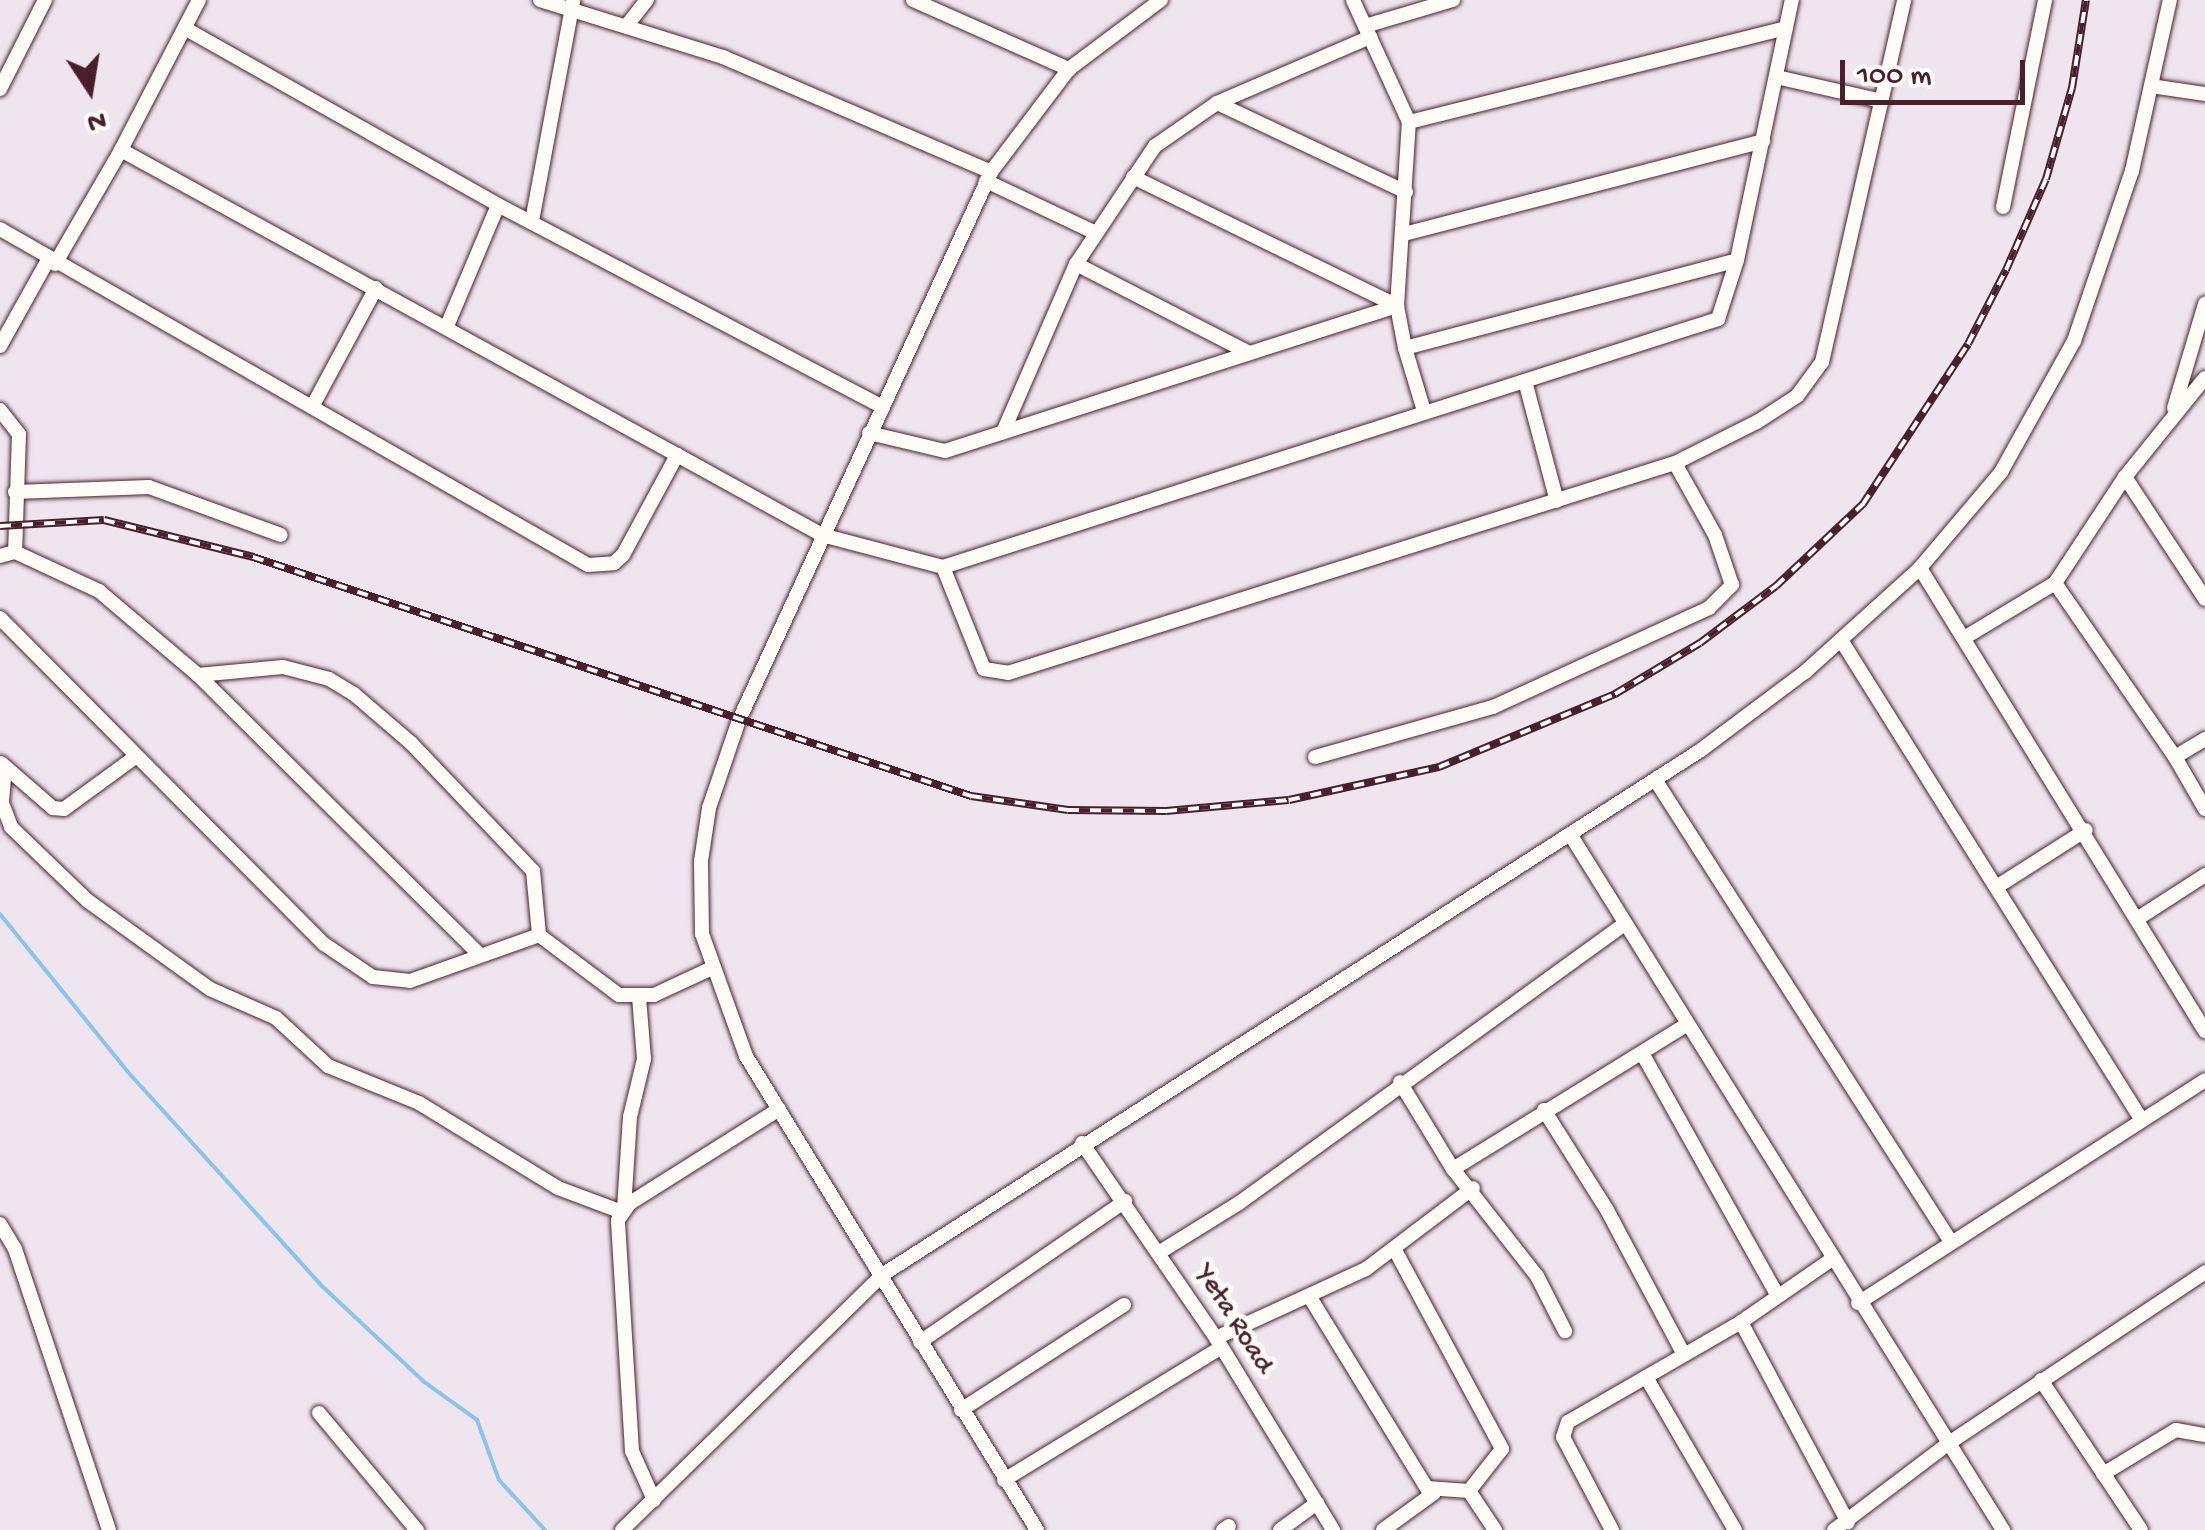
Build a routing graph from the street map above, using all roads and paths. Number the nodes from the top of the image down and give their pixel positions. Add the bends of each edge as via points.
1 (45, 0) edge
2 (200, 0) edge
3 (540, 0) edge
4 (647, 0) edge
5 (913, 0) edge
6 (959, 0) edge
7 (1161, 0) edge
8 (1352, 0) edge
9 (1453, 0) edge
10 (1792, 0) edge
11 (1904, 0) edge
12 (2045, 0) edge
13 (2170, 0) edge
14 (572, 3) edge
15 (948, 15) junction
16 (628, 24) junction
17 (186, 28) junction
18 (1785, 28) junction
19 (1367, 32) junction
20 (1069, 69) junction
21 (1776, 77) junction
22 (2151, 86) junction
23 (0, 89) edge
24 (2205, 94) edge
25 (1882, 101) junction
26 (1217, 103) junction
27 (1410, 122) junction
28 (1763, 141) junction
29 (121, 150) junction
30 (988, 176) junction
31 (1133, 177) junction
32 (1406, 192) junction
33 (498, 206) junction
34 (2003, 207) dead end
35 (532, 220) junction
36 (0, 229) edge
37 (1094, 232) junction
38 (1404, 234) junction
39 (1737, 260) junction
40 (52, 262) junction
41 (1076, 264) junction
42 (376, 288) junction
43 (2205, 304) edge
44 (1397, 306) junction
45 (447, 326) junction
46 (0, 346) edge
47 (1405, 348) junction
48 (1249, 353) junction
49 (1525, 380) junction
50 (2202, 386) edge
51 (312, 407) junction
52 (882, 407) junction
53 (0, 410) edge
54 (1424, 412) junction
55 (2172, 414) junction
56 (1003, 432) junction
57 (869, 433) junction
58 (677, 455) junction
59 (1675, 463) junction
60 (2125, 477) junction
61 (16, 492) junction
62 (1557, 501) junction
63 (281, 534) dead end
64 (822, 535) junction
65 (7, 554) edge
66 (0, 566) edge
67 (943, 567) junction
68 (1920, 568) junction
69 (2056, 584) junction
70 (2205, 599) edge
71 (0, 618) edge
72 (1964, 638) junction
73 (1841, 640) junction
74 (198, 675) junction
75 (2205, 739) edge
76 (135, 757) junction
77 (1315, 757) dead end
78 (2175, 757) junction
79 (3, 765) edge
80 (1656, 781) junction
81 (2205, 809) edge
82 (2086, 830) junction
83 (1570, 834) junction
84 (2205, 874) edge
85 (1998, 886) junction
86 (2137, 919) junction
87 (1623, 925) junction
88 (539, 935) junction
89 (478, 953) junction
90 (710, 968) junction
91 (639, 997) junction
92 (2200, 1009) edge
93 (1686, 1025) junction
94 (2205, 1031) edge
95 (1642, 1053) junction
96 (2205, 1080) edge
97 (1400, 1082) junction
98 (778, 1108) junction
99 (1544, 1110) junction
100 (2141, 1119) junction
101 (1082, 1142) junction
102 (1453, 1169) junction
103 (1473, 1188) junction
104 (1125, 1201) junction
105 (623, 1211) junction
106 (0, 1224) edge
107 (1951, 1242) junction
108 (1395, 1250) junction
109 (1160, 1252) junction
110 (1831, 1260) junction
111 (2205, 1272) edge
112 (882, 1275) junction
113 (1778, 1296) junction
114 (1311, 1299) junction
115 (1858, 1303) junction
116 (1124, 1305) dead end
117 (1741, 1322) junction
118 (1565, 1331) dead end
119 (920, 1342) junction
120 (1218, 1343) junction
121 (1683, 1352) junction
122 (1646, 1377) junction
123 (2041, 1380) junction
124 (961, 1410) junction
125 (319, 1412) dead end
126 (2205, 1435) edge
127 (1949, 1443) junction
128 (2103, 1474) junction
129 (1004, 1480) junction
130 (1469, 1491) junction
131 (1434, 1493) junction
132 (654, 1500) junction
133 (1317, 1503) junction
134 (1841, 1526) edge
135 (109, 1530) edge
136 (417, 1530) edge
137 (622, 1530) edge
138 (1037, 1530) edge
139 (1280, 1530) edge
140 (1333, 1530) edge
141 (1383, 1530) edge
142 (1496, 1530) edge
143 (1612, 1530) edge
144 (1735, 1530) edge
145 (2003, 1530) edge
146 (2141, 1530) edge

1 - 23 street
2 - 17 street
3 - 14 street
4 - 16 street
5 - 15 street
6 - 15 street
7 - 20 street
8 - 19 street
9 - 19 street
10 - 18 street
11 - 25 street
12 - 34 street
13 - 22 street
14 - 16 street
14 - 35 street
15 - 20 street
16 - 30 street
17 - 29 street
17 - 33 street
18 - 21 street
18 - 27 street
19 - 26 street
19 - 27 street
20 - 30 street
21 - 25 street
21 - 28 street
22 - 24 street
22 - 68 street via 2106,257 2050,390 2001,472
25 - 59 street via 1831,338 1813,378 1757,422
26 - 31 street via 1155,146
26 - 32 street
27 - 32 street
28 - 38 street
28 - 39 street
29 - 40 street
29 - 42 street
30 - 37 street
30 - 52 street
31 - 37 street
31 - 44 street
32 - 38 street
33 - 35 street
33 - 45 street
35 - 52 street
36 - 40 street
37 - 41 street
38 - 44 street
39 - 47 street
39 - 49 street via 1718,319
40 - 46 street
40 - 51 street
41 - 48 street
41 - 56 street
42 - 45 street
42 - 51 street
43 - 55 street
44 - 47 street
44 - 48 street
45 - 58 street
47 - 54 street
48 - 56 street
49 - 54 street
49 - 62 street
50 - 55 street
51 - 58 street via 588,566 623,554
52 - 57 street
53 - 61 street via 19,434
54 - 67 street
55 - 60 street
56 - 57 street via 930,451
57 - 64 street
58 - 64 street
59 - 62 street
59 - 77 street via 1715,535 1732,585 1709,608 1493,708
60 - 69 street
60 - 70 street
61 - 63 street via 149,487
61 - 65 street
62 - 67 street via 1008,673 984,669
64 - 67 street
64 - 90 street via 739,720 709,808 699,899
65 - 66 street
65 - 74 street via 124,606
68 - 72 street
68 - 73 street
69 - 72 street
69 - 78 street
71 - 76 street
72 - 82 street
73 - 80 street
73 - 85 street
74 - 88 street via 283,667 329,679 354,694 411,743 533,871
74 - 89 street
75 - 78 street
76 - 79 street via 64,809 53,808
76 - 89 street via 324,944 373,977 410,981
78 - 81 street
79 - 105 street via 2,803 11,827 104,912 210,989 276,1018 328,1066 420,1103 558,1188
80 - 83 street
80 - 107 street
82 - 85 street
82 - 86 street
83 - 87 street
83 - 101 street
84 - 86 street
85 - 100 street
86 - 92 street
87 - 93 street
87 - 97 street
88 - 89 street
88 - 91 street via 603,987
90 - 91 street
90 - 98 street via 746,1056
91 - 105 street via 644,1059 630,1117
92 - 94 street
93 - 95 street
93 - 110 street
95 - 99 street
95 - 113 street
96 - 100 street
97 - 102 street
97 - 109 street via 1239,1203
98 - 105 street
98 - 112 street
99 - 102 street
99 - 121 street via 1608,1210
100 - 107 street
101 - 104 street, Yeta Road
101 - 112 street
102 - 103 street
103 - 108 street
103 - 118 street via 1537,1276
104 - 109 street, Yeta Road
104 - 119 street
105 - 132 street via 617,1235 632,1451
106 - 135 street via 16,1249
107 - 115 street
108 - 114 street
108 - 130 street via 1502,1449
109 - 120 street, Yeta Road
110 - 113 street
110 - 115 street
111 - 123 street
112 - 119 street
112 - 132 street
113 - 117 street
114 - 120 street
114 - 131 street
115 - 127 street
116 - 124 street
117 - 121 street
117 - 134 street
119 - 124 street
120 - 129 street
120 - 133 street, Yeta Road
121 - 122 street
122 - 143 street via 1563,1430 1578,1472
122 - 144 street
123 - 127 street
123 - 128 street
124 - 129 street
125 - 136 street
126 - 128 street via 2176,1430
127 - 134 street
127 - 145 street
128 - 146 street
129 - 138 street
130 - 131 street
130 - 142 street
131 - 141 street
132 - 137 street
133 - 139 street
133 - 140 street, Yeta Road

